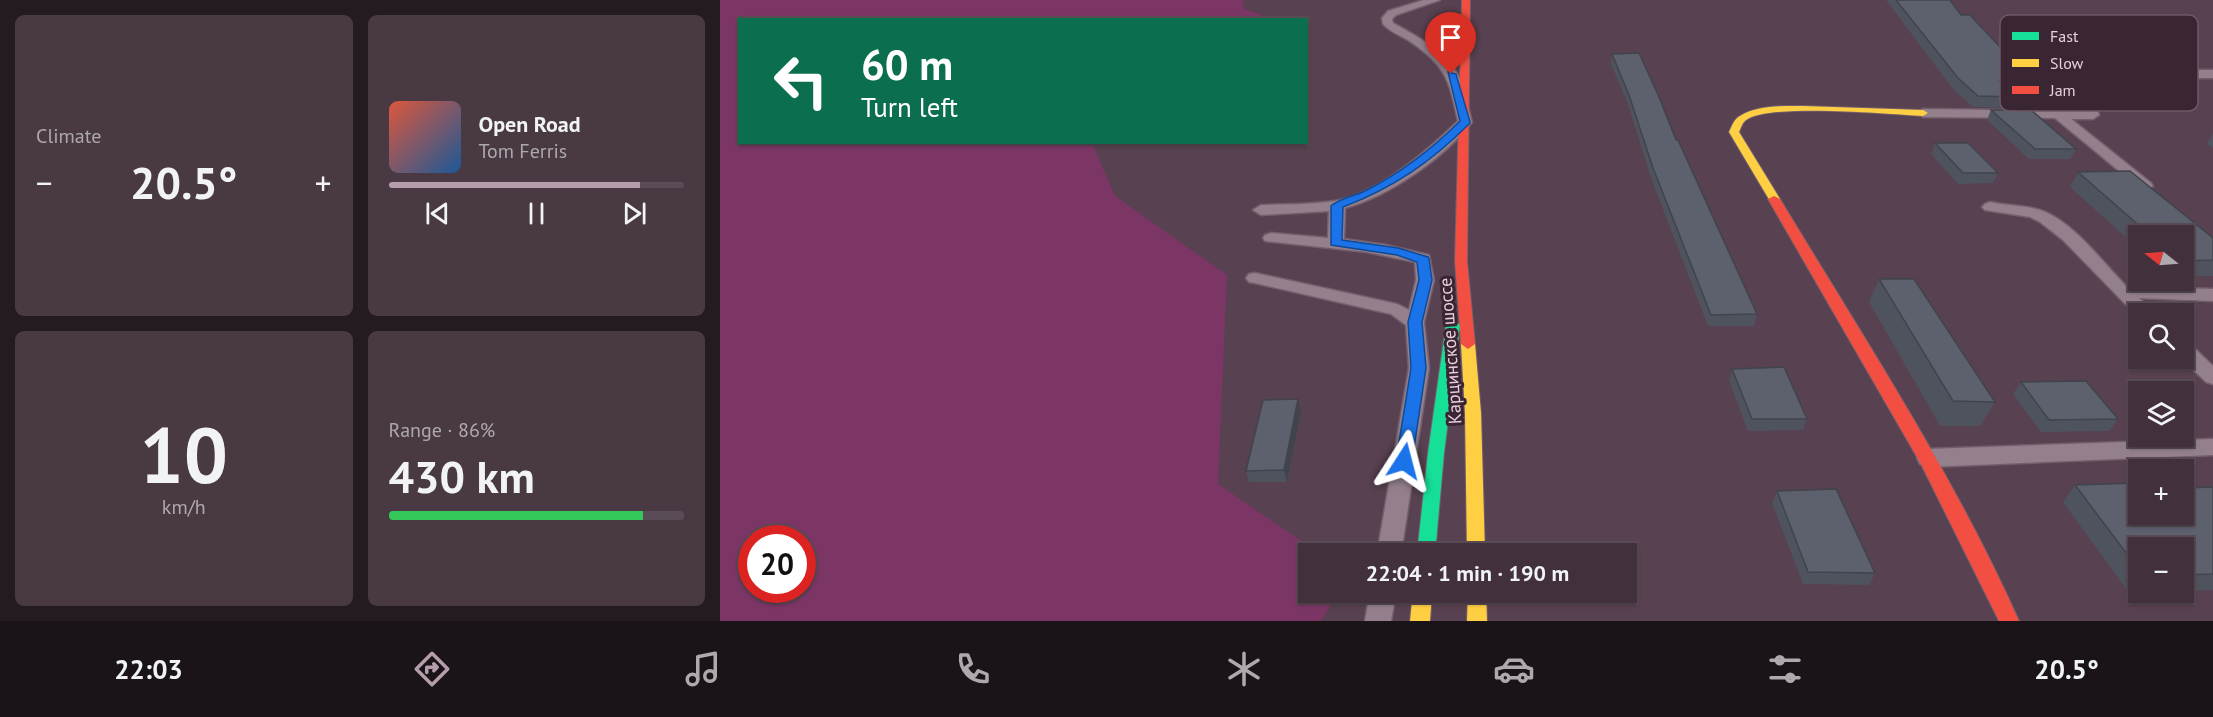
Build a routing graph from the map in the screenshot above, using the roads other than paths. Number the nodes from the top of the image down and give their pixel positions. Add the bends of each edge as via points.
1 (1436, 0) edge
2 (1466, 0) edge
3 (2198, 73) edge
4 (2213, 74) edge
5 (2087, 111) edge
6 (1923, 113) joint
7 (2059, 115) junction
8 (1465, 122) junction
9 (2158, 196) edge
10 (1337, 206) junction
11 (1990, 207) dead end
12 (1261, 210) dead end
13 (1271, 238) dead end
14 (1336, 243) junction
15 (1461, 261) junction
16 (1256, 278) dead end
17 (2122, 292) junction
18 (2213, 295) edge
19 (2134, 303) edge
20 (1415, 322) junction
21 (2194, 359) edge
22 (2213, 377) edge
23 (2213, 447) edge
24 (1928, 458) junction
25 (1391, 543) edge
26 (1427, 543) edge
27 (1476, 543) edge
28 (1381, 603) edge
29 (1421, 603) edge
30 (1477, 603) edge
31 (1378, 621) edge
32 (1420, 621) edge
33 (1477, 621) edge
34 (2009, 621) edge

1 - 8 lane via 1392,13 1388,24 1434,55 1451,74
2 - 8 main road
3 - 4 lane
5 - 7 lane via 2092,115
6 - 7 lane
6 - 24 main road via 1775,108 1746,115 1734,132
7 - 9 lane
8 - 10 lane via 1438,149 1401,174 1368,194
8 - 15 main road
10 - 12 lane
10 - 14 lane
11 - 17 lane via 2036,214 2052,221
13 - 14 lane
14 - 20 lane via 1423,259 1425,280
15 - 26 main road, Карцинское шоссе
15 - 27 main road, Карцинское шоссе via 1473,413
16 - 20 lane via 1397,310
17 - 18 lane
17 - 19 lane
20 - 25 lane via 1419,368
21 - 22 lane
23 - 24 lane
24 - 34 main road
28 - 31 lane
29 - 32 main road
30 - 33 main road

